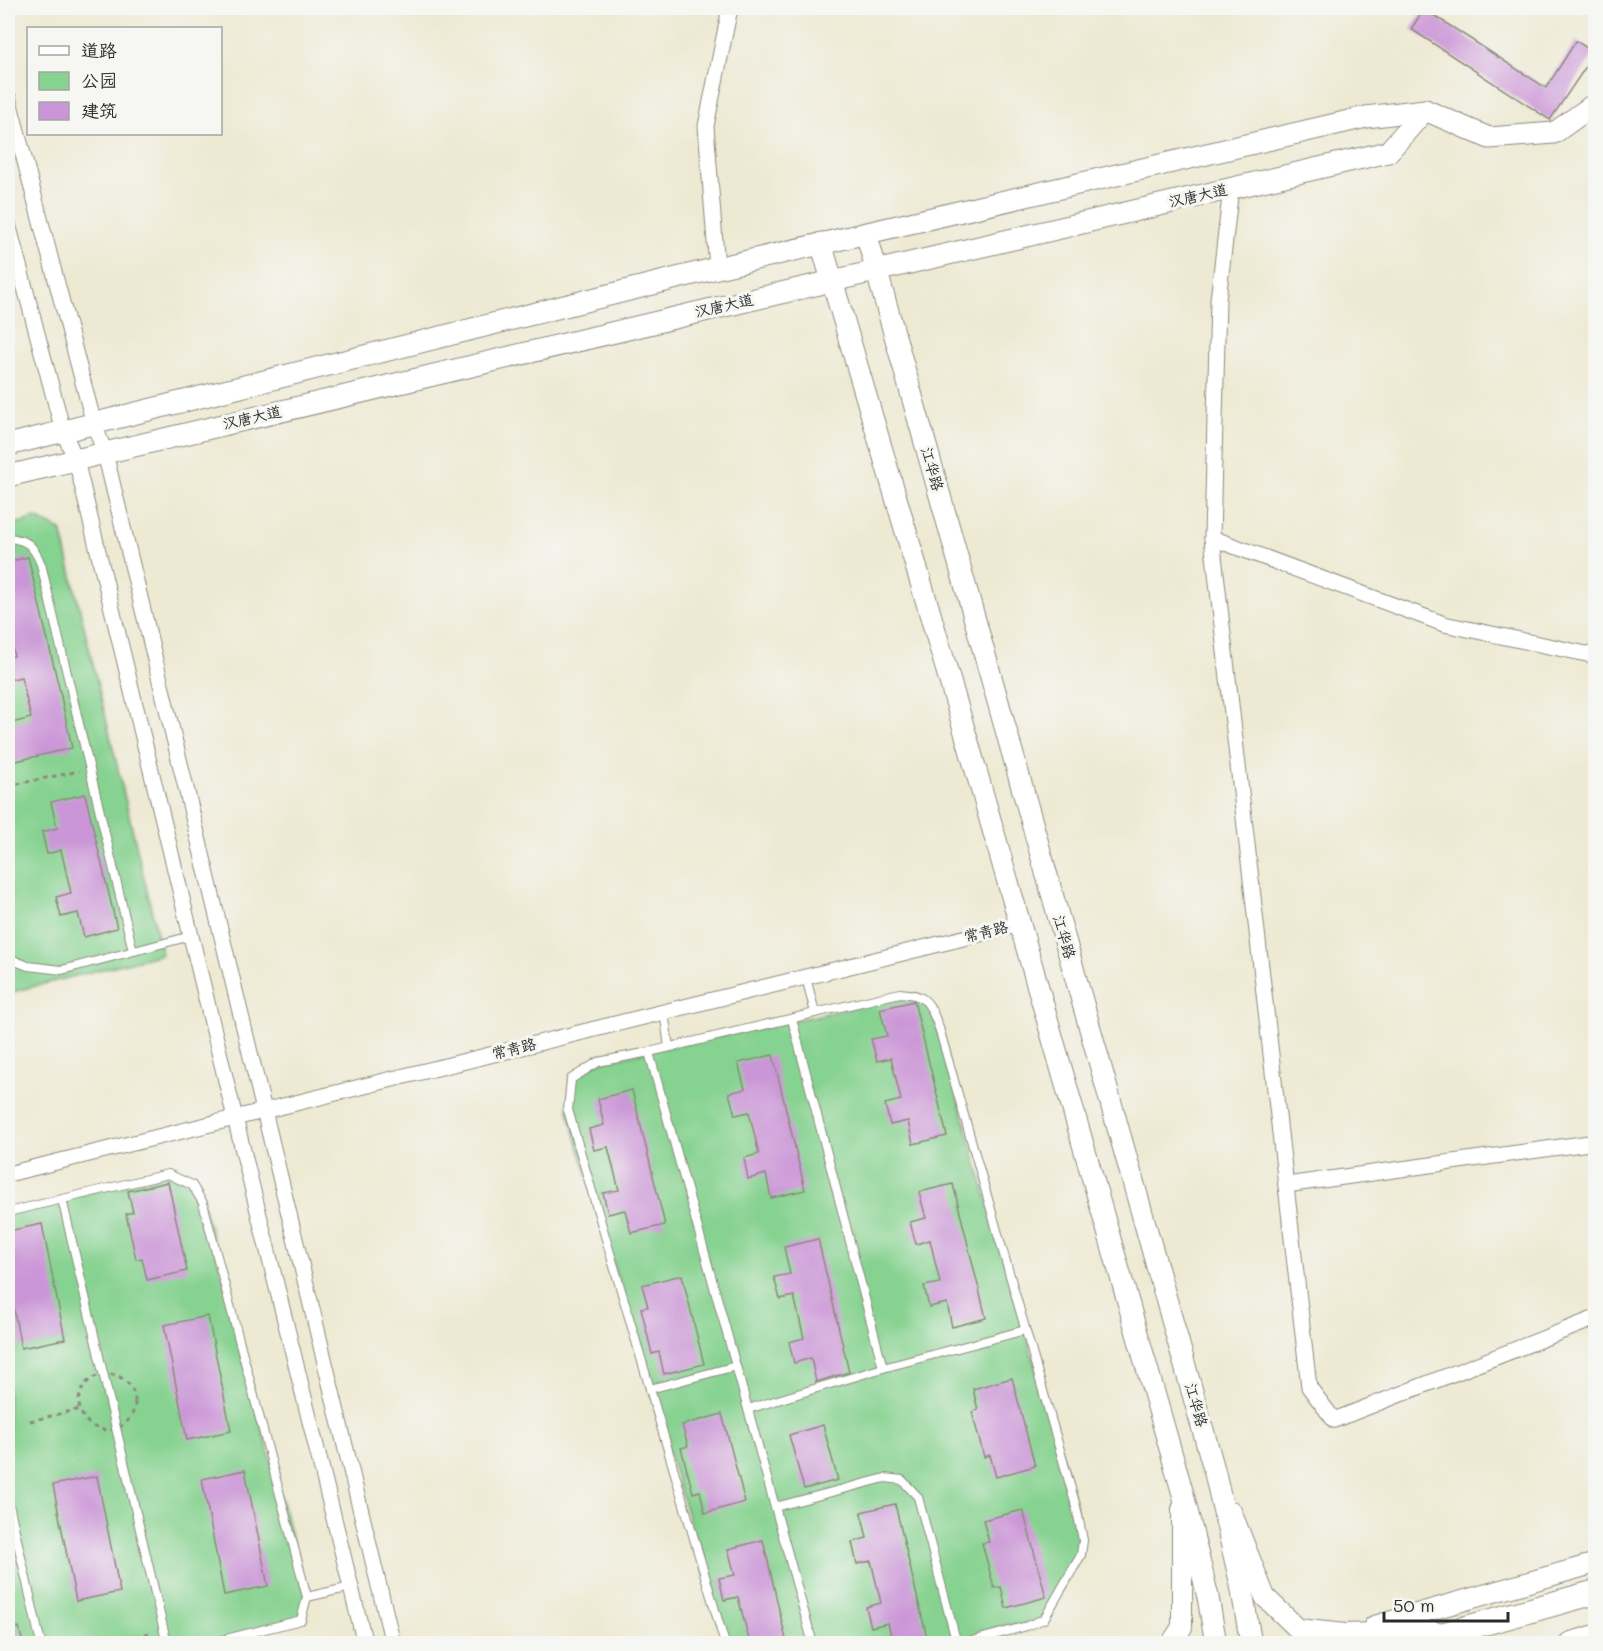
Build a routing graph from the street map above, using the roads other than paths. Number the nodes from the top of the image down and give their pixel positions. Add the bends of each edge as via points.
1 (731, 8) edge
2 (8, 98) edge
3 (1596, 103) edge
4 (1425, 110) junction
5 (1231, 188) junction
6 (8, 224) edge
7 (866, 233) junction
8 (821, 243) junction
9 (717, 268) junction
10 (876, 270) junction
11 (832, 281) junction
12 (94, 424) junction
13 (63, 431) junction
14 (8, 445) edge
15 (105, 453) junction
16 (76, 460) junction
17 (8, 476) edge
18 (8, 538) edge
19 (1212, 538) junction
20 (1596, 656) edge
21 (1020, 924) junction
22 (191, 936) junction
23 (133, 951) junction
24 (8, 958) edge
25 (806, 977) junction
26 (664, 1012) junction
27 (815, 1013) junction
28 (792, 1019) junction
29 (669, 1047) junction
30 (649, 1052) junction
31 (264, 1111) junction
32 (235, 1118) junction
33 (1596, 1142) edge
34 (8, 1174) edge
35 (1286, 1185) junction
36 (62, 1199) junction
37 (8, 1212) edge
38 (1596, 1318) edge
39 (1026, 1330) junction
40 (736, 1366) junction
41 (883, 1368) junction
42 (650, 1389) junction
43 (748, 1409) junction
44 (1214, 1469) junction
45 (1182, 1494) junction
46 (8, 1500) edge
47 (775, 1507) junction
48 (1596, 1563) edge
49 (351, 1587) junction
50 (1596, 1592) edge
51 (307, 1597) junction
52 (1456, 1630) junction
53 (1345, 1634) junction
54 (1596, 1636) edge
55 (41, 1644) edge
56 (166, 1644) edge
57 (206, 1644) edge
58 (365, 1644) edge
59 (393, 1644) edge
60 (725, 1644) edge
61 (813, 1644) edge
62 (957, 1644) edge
63 (962, 1644) edge
64 (1171, 1644) edge
65 (1216, 1644) edge
66 (1251, 1644) edge
67 (1409, 1644) edge
68 (1571, 1644) edge

1 - 9 street via 706,126
2 - 12 street
3 - 4 main road via 1554,133 1489,138
4 - 5 main road, 汉唐大道 via 1388,152
4 - 7 main road via 1366,117
5 - 10 main road, 汉唐大道
5 - 19 street via 1218,300
6 - 13 street
7 - 8 main road
7 - 10 main road, 江华路
8 - 9 main road
8 - 11 main road
9 - 12 main road
10 - 11 main road, 汉唐大道
10 - 44 main road, 江华路
11 - 15 main road, 汉唐大道
11 - 21 main road
12 - 13 main road
12 - 15 street
13 - 14 main road
13 - 16 street
15 - 16 main road, 汉唐大道
15 - 31 street
16 - 17 main road, 汉唐大道
16 - 22 street
18 - 23 lane via 22,540 34,549 41,564
19 - 20 street via 1444,624
19 - 35 street
21 - 25 street, 常青路
21 - 45 main road
22 - 23 lane
22 - 32 street
23 - 24 lane via 62,970 28,966
25 - 26 street, 常青路
25 - 27 lane
26 - 29 lane
26 - 31 street, 常青路
27 - 28 lane
27 - 39 lane via 900,993 917,994 931,1005
28 - 29 lane
28 - 41 lane
29 - 30 lane
30 - 40 lane
30 - 42 lane via 598,1062 571,1079 568,1110
31 - 32 street, 常青路
31 - 59 street
32 - 34 street, 常青路
32 - 49 street
33 - 35 street
35 - 38 street via 1309,1386 1335,1420
36 - 37 lane
36 - 51 lane via 168,1174 192,1185 203,1203
36 - 56 lane
39 - 41 lane
39 - 63 lane via 1076,1506 1083,1540 1081,1555 1044,1619
40 - 42 lane
40 - 43 lane
41 - 43 lane
42 - 60 lane
43 - 47 lane
44 - 53 street via 1265,1597 1298,1629
44 - 66 main road, 江华路
45 - 64 street via 1182,1627
45 - 65 main road
46 - 55 lane
47 - 61 lane
47 - 62 lane via 885,1478 902,1480 918,1497
48 - 53 street
49 - 51 lane
49 - 58 street
50 - 52 main road
51 - 57 lane via 301,1620
52 - 53 street
52 - 67 main road
54 - 68 main road

